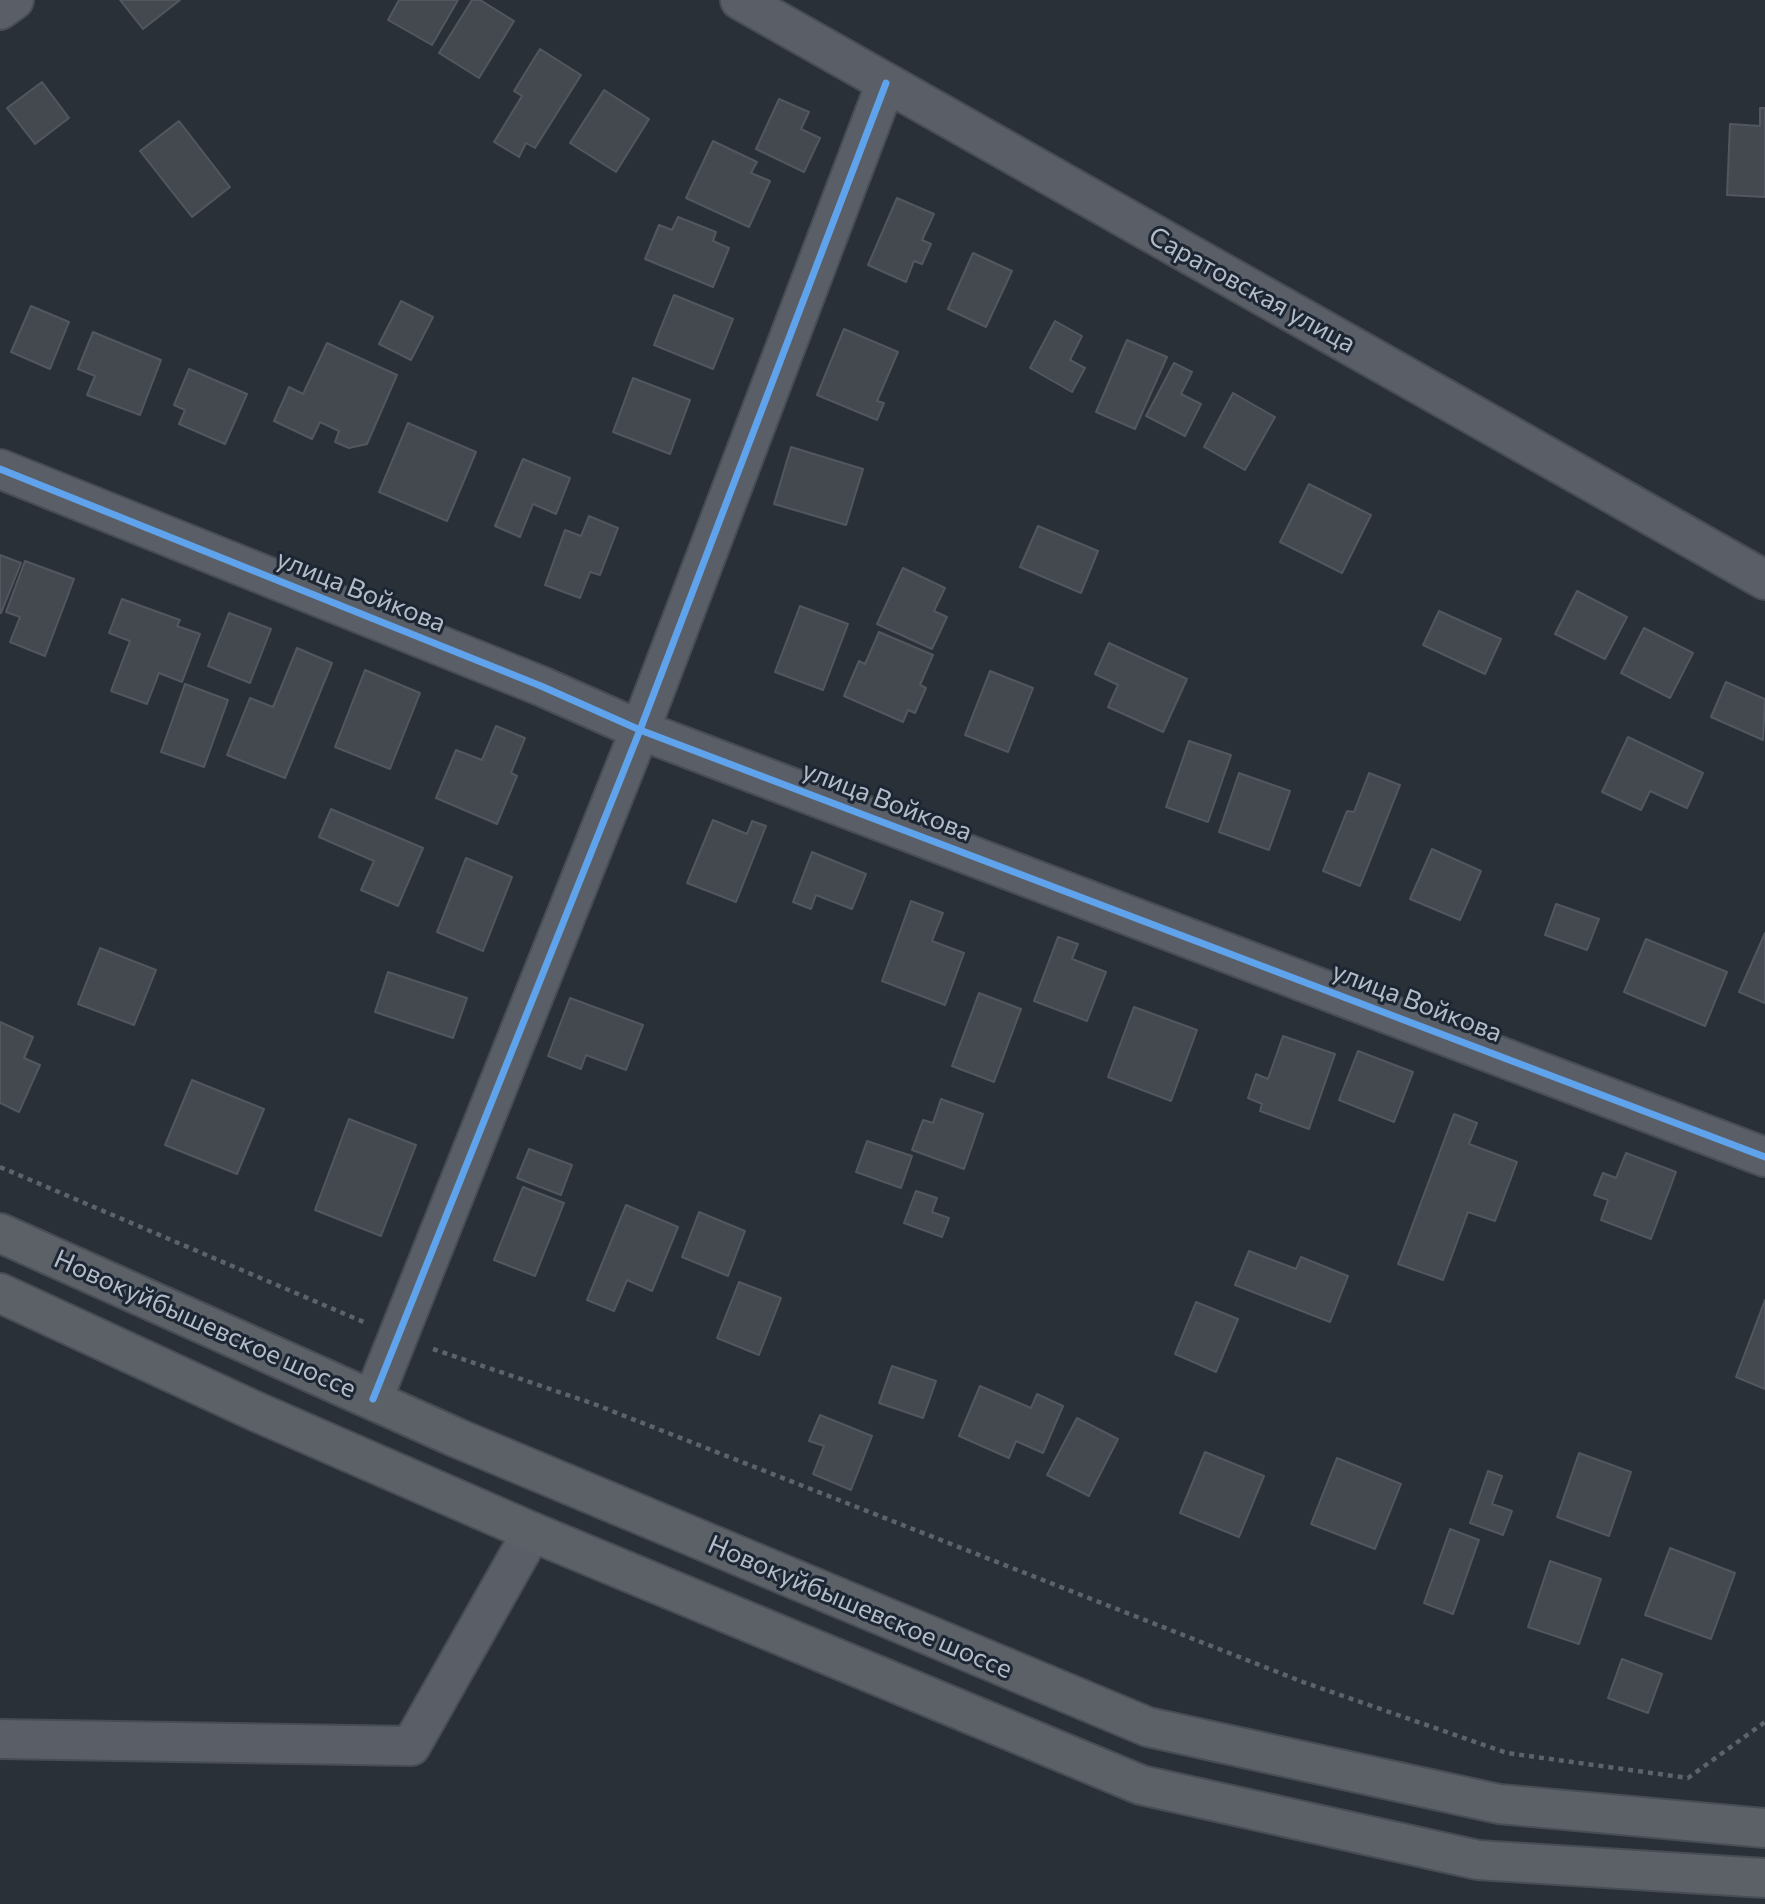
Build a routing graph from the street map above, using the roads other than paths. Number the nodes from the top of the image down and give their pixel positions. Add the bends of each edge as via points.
1 (14, 0) edge
2 (740, 0) edge
3 (0, 10) edge
4 (886, 83) junction
5 (0, 469) edge
6 (1765, 580) edge
7 (640, 730) junction
8 (1765, 1157) edge
9 (0, 1233) edge
10 (0, 1293) edge
11 (373, 1399) junction
12 (532, 1532) junction
13 (0, 1739) edge
14 (1765, 1828) edge
15 (1765, 1878) edge

1 - 3 street
2 - 4 street, Саратовская улица
4 - 6 street, Саратовская улица
4 - 7 street
5 - 7 street, улица Войкова
7 - 8 street, улица Войкова
7 - 11 street
9 - 11 main road, Новокуйбышевское шоссе
10 - 12 main road
11 - 14 main road, Новокуйбышевское шоссе via 1148,1727 1499,1804
12 - 13 street via 411,1746
12 - 15 main road via 1141,1785 1478,1860

